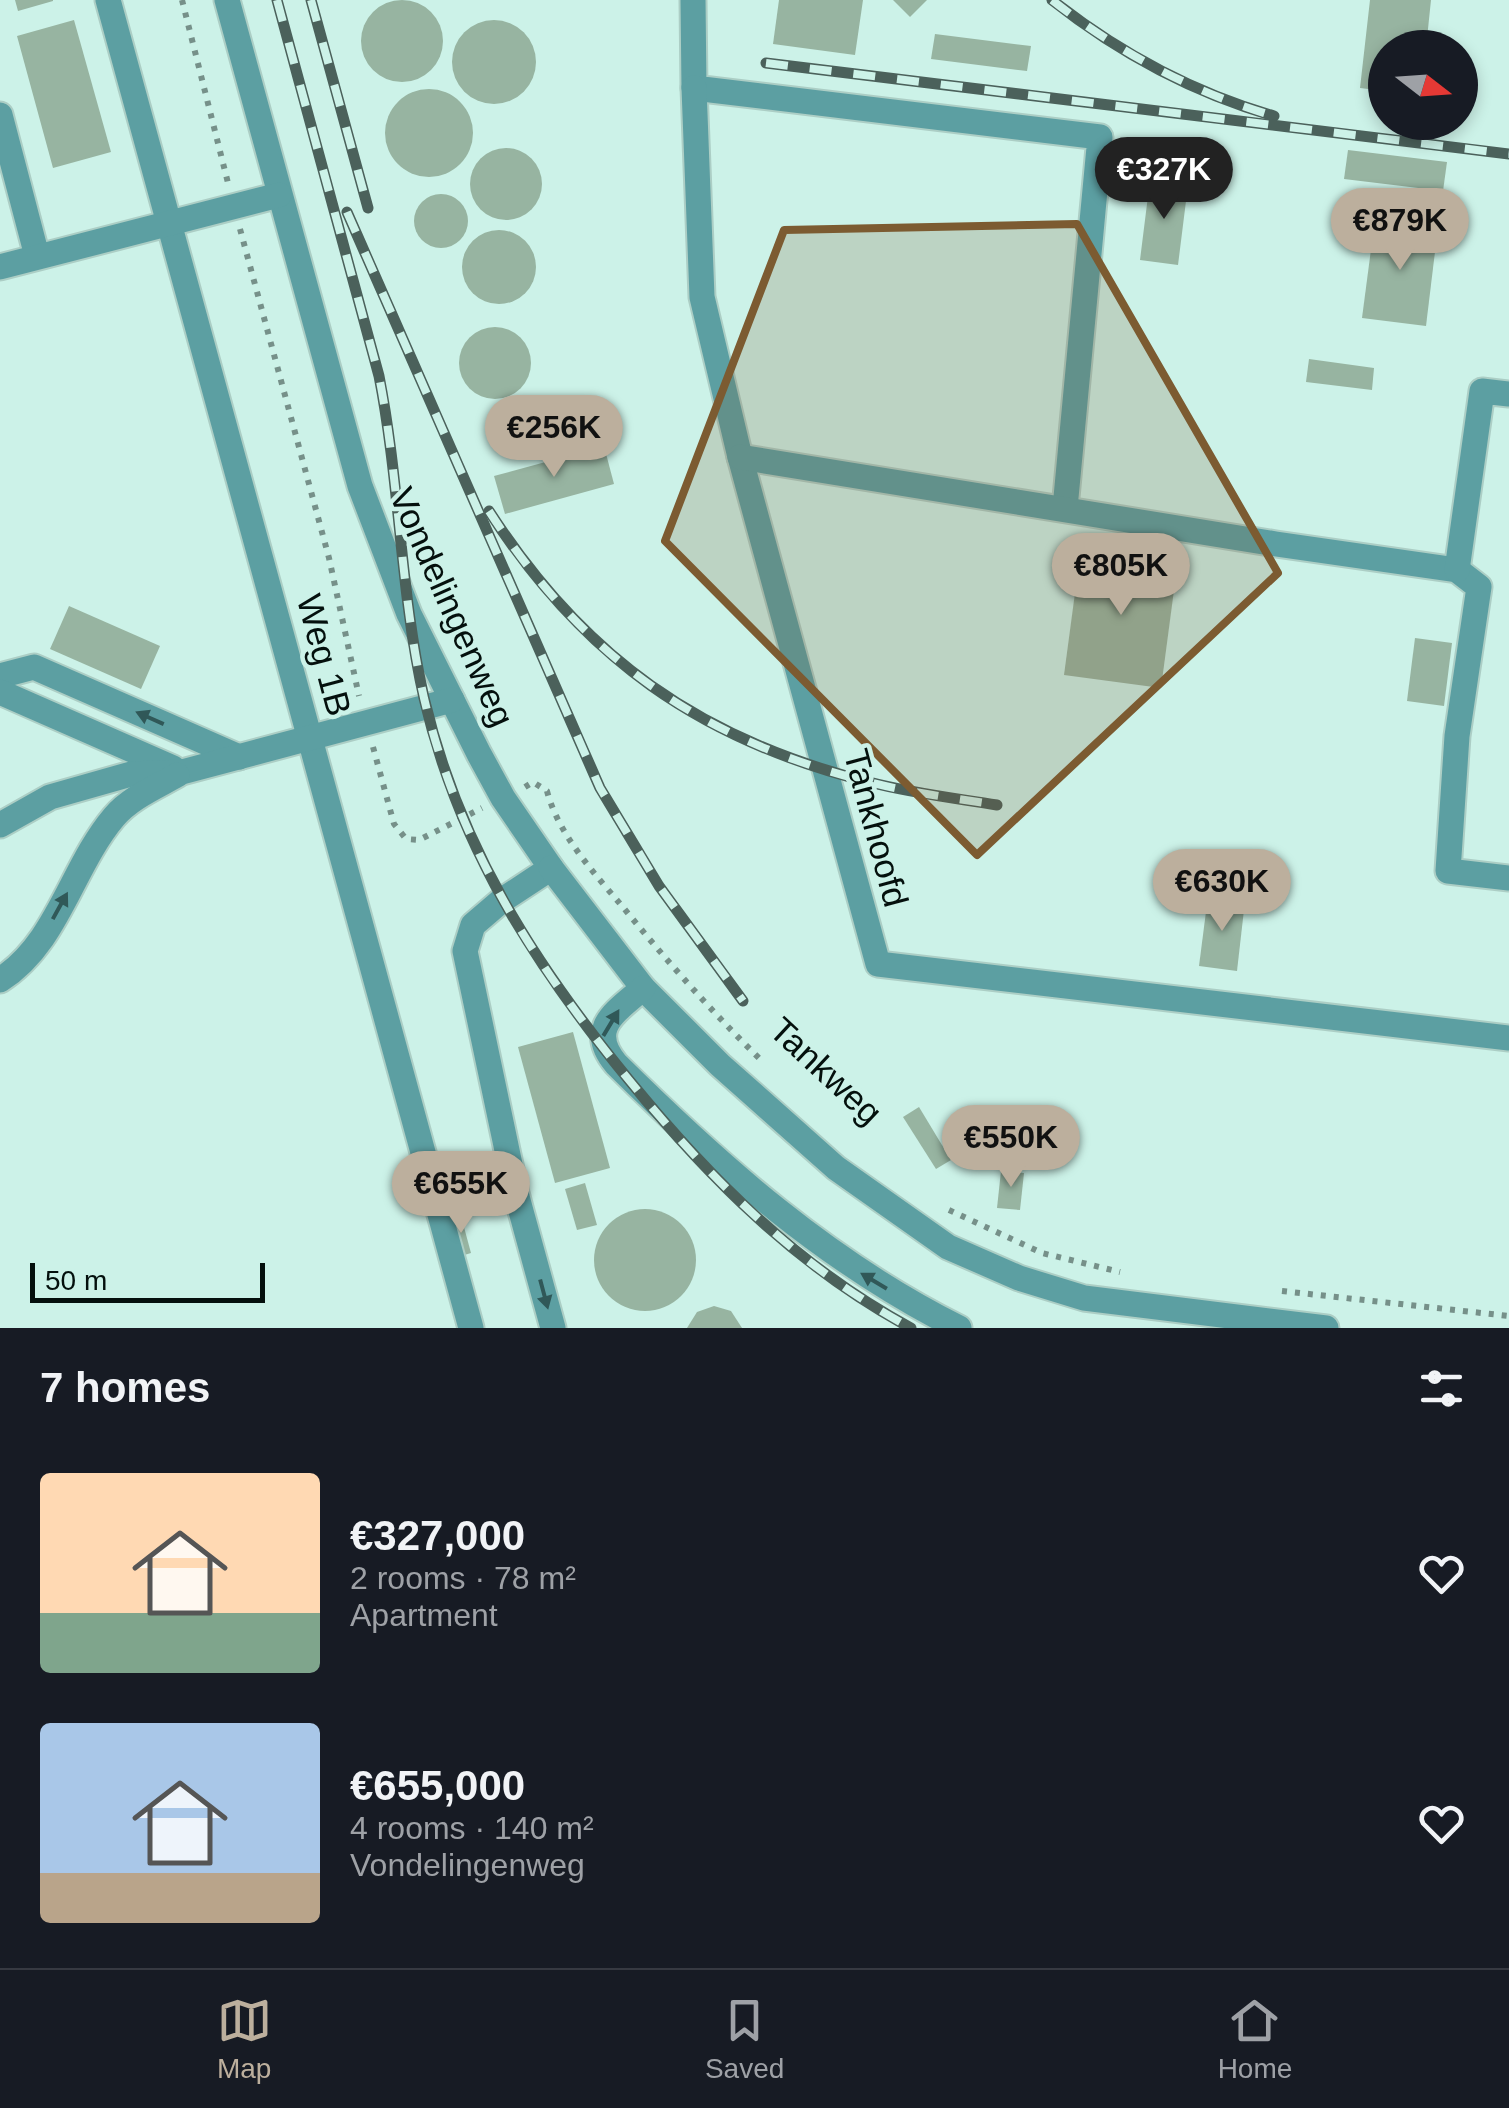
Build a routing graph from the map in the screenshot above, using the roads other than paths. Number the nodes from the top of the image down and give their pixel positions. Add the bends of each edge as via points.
1 (108, 0) edge
2 (227, 0) edge
3 (693, 0) edge
4 (694, 88) junction
5 (0, 115) edge
6 (279, 195) junction
7 (170, 224) junction
8 (37, 256) junction
9 (0, 267) edge
10 (1509, 394) edge
11 (740, 456) junction
12 (1065, 508) junction
13 (1457, 570) junction
14 (0, 676) edge
15 (0, 692) edge
16 (452, 700) junction
17 (311, 738) junction
18 (239, 757) junction
19 (182, 772) junction
20 (0, 825) edge
21 (551, 868) junction
22 (1509, 878) edge
23 (0, 980) edge
24 (643, 988) junction
25 (1509, 1038) edge
26 (472, 1328) edge
27 (553, 1328) edge
28 (959, 1328) edge
29 (1326, 1328) edge

1 - 7 street, Weg 1B
2 - 6 street, Vondelingenweg
3 - 4 street, Tankhoofd
4 - 11 street, Tankhoofd via 702,297
4 - 12 street via 1100,138
5 - 8 street
6 - 7 street
6 - 16 street, Vondelingenweg via 360,486 409,614
7 - 8 street
7 - 17 street, Weg 1B
8 - 9 street
10 - 13 street via 1482,390
11 - 12 street
11 - 25 street, Tankhoofd via 878,964
12 - 13 street
13 - 22 street via 1479,587 1457,736 1448,871
18 -> 14 street via 34,667
15 - 19 street
16 - 17 street
16 - 21 street, Vondelingenweg
17 - 18 street
17 - 26 street, Weg 1B
18 - 19 street
19 - 20 street via 131,774 50,796
23 -> 19 street via 38,946 116,814
21 - 24 street, Tankweg
21 -> 27 street via 473,925 465,952 516,1193
28 -> 24 street via 815,1241 616,1064 606,1052 604,1030
24 - 29 street, Tankweg via 836,1168 948,1248 1084,1298

